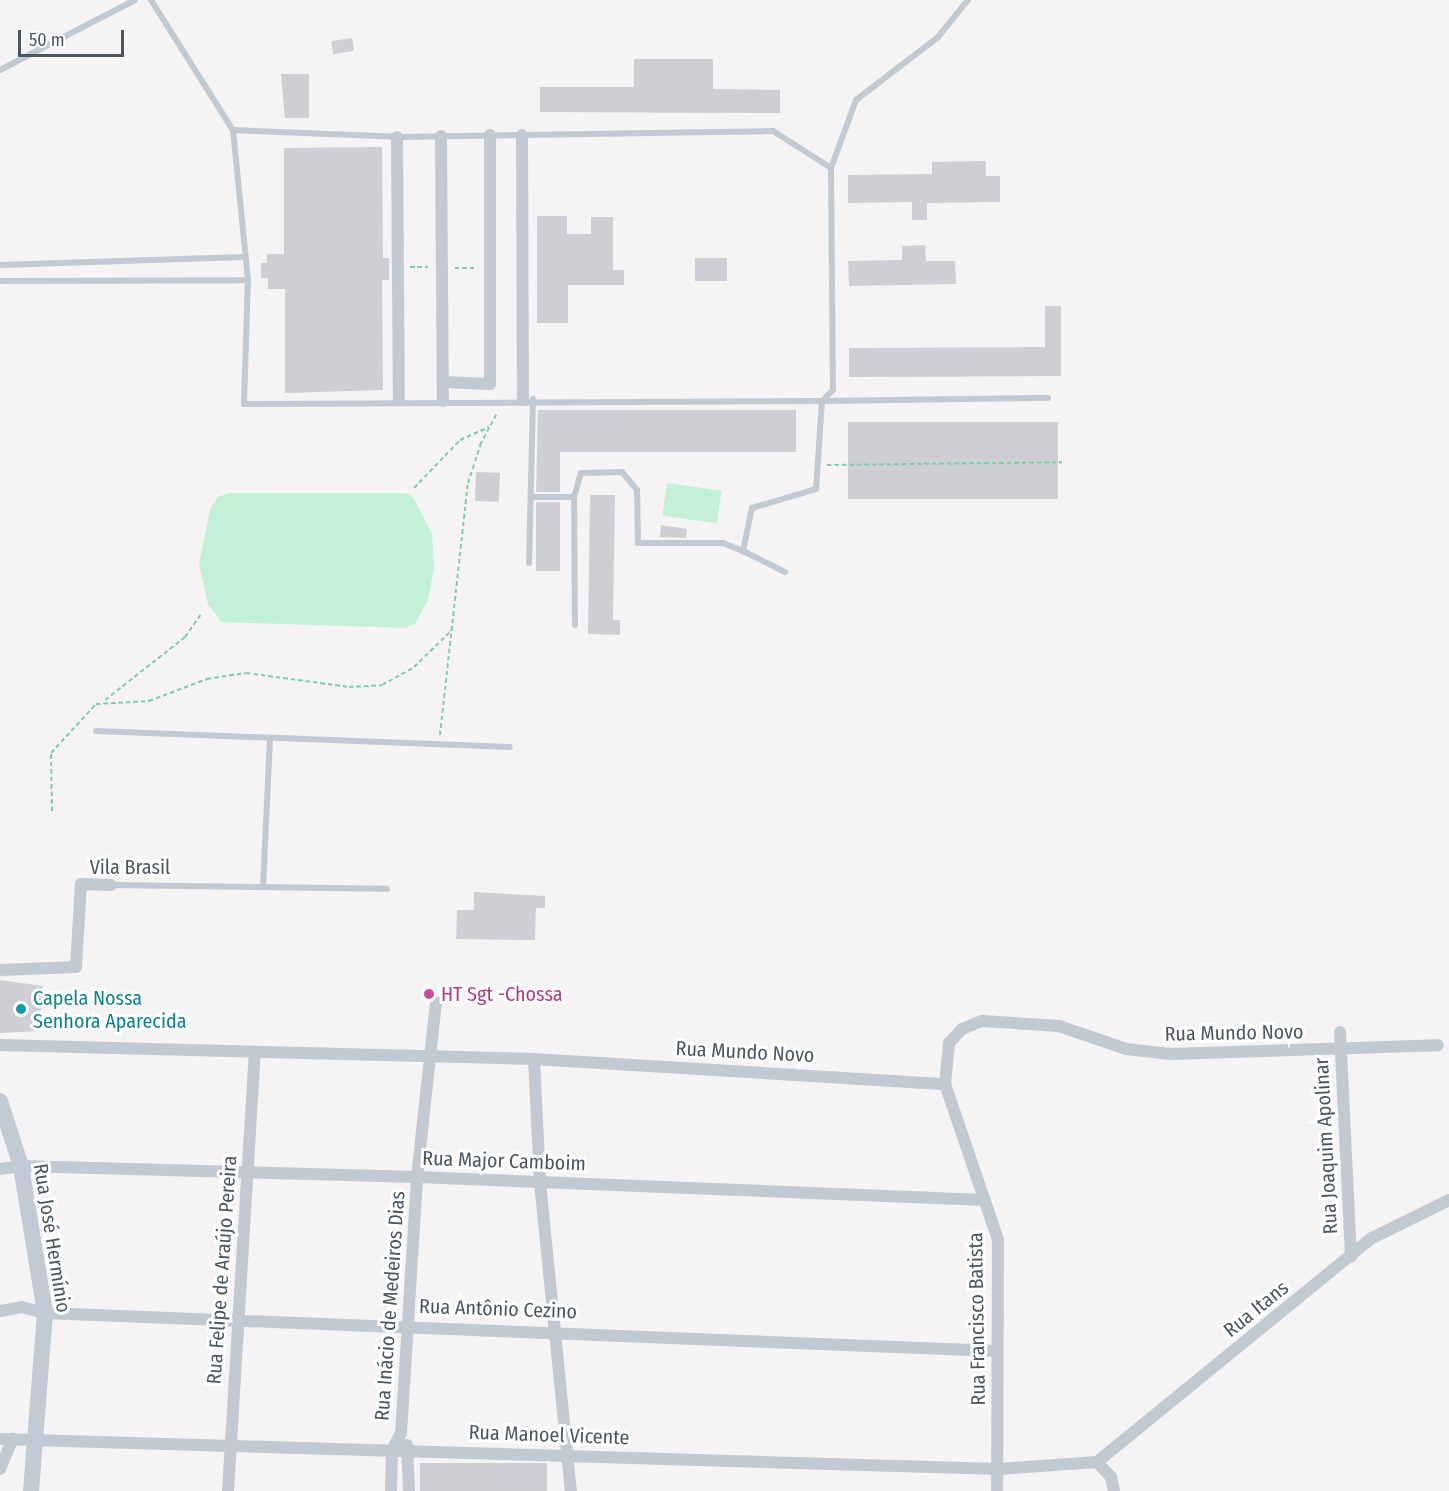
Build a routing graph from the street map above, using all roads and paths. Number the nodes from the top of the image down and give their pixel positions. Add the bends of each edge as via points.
1 (135, 0) edge
2 (151, 0) edge
3 (968, 0) edge
4 (0, 70) edge
5 (234, 130) junction
6 (490, 135) junction
7 (522, 135) junction
8 (441, 136) junction
9 (397, 137) junction
10 (831, 168) junction
11 (244, 257) junction
12 (0, 264) edge
13 (398, 267) junction
14 (442, 267) junction
15 (490, 268) junction
16 (248, 280) junction
17 (0, 281) edge
18 (443, 382) junction
19 (1047, 398) dead end
20 (528, 399) junction
21 (399, 400) junction
22 (505, 400) junction
23 (822, 400) junction
24 (443, 401) junction
25 (489, 427) junction
26 (1062, 462) dead end
27 (818, 465) junction
28 (414, 488) dead end
29 (532, 497) junction
30 (574, 497) junction
31 (743, 551) junction
32 (529, 563) dead end
33 (785, 572) dead end
34 (202, 613) dead end
35 (575, 625) dead end
36 (452, 630) junction
37 (105, 701) junction
38 (96, 731) dead end
39 (270, 738) junction
40 (439, 744) junction
41 (510, 747) dead end
42 (52, 811) dead end
43 (111, 885) joint
44 (263, 887) junction
45 (387, 889) dead end
46 (0, 970) edge
47 (436, 1002) dead end
48 (1340, 1032) dead end
49 (1438, 1045) dead end
50 (0, 1046) edge
51 (1341, 1051) junction
52 (255, 1052) junction
53 (433, 1057) junction
54 (534, 1059) junction
55 (945, 1084) junction
56 (0, 1101) edge
57 (21, 1166) junction
58 (0, 1169) edge
59 (248, 1175) junction
60 (417, 1177) junction
61 (540, 1182) junction
62 (985, 1200) junction
63 (1449, 1200) edge
64 (1351, 1257) junction
65 (0, 1311) edge
66 (45, 1313) junction
67 (236, 1317) junction
68 (406, 1325) junction
69 (556, 1330) junction
70 (997, 1351) junction
71 (401, 1433) junction
72 (6, 1439) edge
73 (34, 1441) junction
74 (231, 1443) junction
75 (392, 1450) junction
76 (410, 1451) junction
77 (568, 1455) junction
78 (1097, 1462) junction
79 (0, 1469) edge
80 (999, 1469) junction
81 (32, 1491) edge
82 (228, 1491) edge
83 (391, 1491) edge
84 (409, 1491) edge
85 (572, 1491) edge
86 (997, 1491) edge
87 (1114, 1491) edge

1 - 4 lane
2 - 5 lane
3 - 10 lane via 938,37 856,100
5 - 9 lane
5 - 11 lane
6 - 7 lane
6 - 8 lane
6 - 15 street
7 - 10 lane via 773,131
7 - 20 street
8 - 9 lane
8 - 14 street
9 - 13 street
10 - 23 lane via 833,390
11 - 12 lane
11 - 16 lane
13 - 14 path
13 - 21 street
14 - 15 path
14 - 18 street
15 - 18 street via 490,384
16 - 17 lane
16 - 21 lane via 244,404
18 - 24 street
19 - 23 lane
20 - 22 lane
20 - 23 lane
20 - 29 lane
21 - 24 lane
22 - 24 lane
22 - 25 path
23 - 27 lane
25 - 28 path via 460,440
25 - 36 path via 468,483
26 - 27 path
27 - 31 lane via 816,489 752,508
29 - 30 lane
29 - 32 lane
30 - 31 lane via 581,473 622,472 637,490 638,543 723,543
30 - 35 lane
31 - 33 lane
34 - 37 path via 185,638
36 - 37 path via 414,667 382,685 349,687 246,673 207,679 149,701
36 - 40 path
37 - 42 path via 88,710 81,725 56,742 51,753
38 - 39 lane
39 - 40 lane
39 - 44 lane
40 - 41 lane
43 - 44 lane, Vila Brasil
43 - 46 street, Vila Brasil via 81,884 76,967
44 - 45 lane, Vila Brasil
47 - 53 street, Rua Inácio de Medeiros Dias
48 - 51 street, Rua Joaquim Apolinar
49 - 51 street, Rua Mundo Novo
50 - 52 street, Rua Mundo Novo
51 - 55 street, Rua Mundo Novo via 1171,1054 1126,1049 1059,1026 982,1021 962,1029 950,1043
51 - 64 street, Rua Joaquim Apolinar
52 - 53 street, Rua Mundo Novo
52 - 59 street, Rua Felipe de Araújo Pereira
53 - 54 street, Rua Mundo Novo
53 - 60 street, Rua Inácio de Medeiros Dias
54 - 55 street, Rua Mundo Novo
54 - 61 street
55 - 62 street, Rua Francisco Batista
56 - 57 street, Rua José Hermínio
57 - 58 street, Rua Major Camboim
57 - 59 street, Rua Major Camboim
57 - 66 street, Rua José Hermínio
59 - 60 street, Rua Major Camboim
59 - 67 street, Rua Felipe de Araújo Pereira
60 - 61 street, Rua Major Camboim
60 - 68 street, Rua Inácio de Medeiros Dias
61 - 62 street, Rua Major Camboim
61 - 69 street
62 - 70 street, Rua Francisco Batista via 998,1240
63 - 64 street, Rua Itans via 1392,1227
64 - 78 street, Rua Itans
65 - 66 street, Rua Antônio Cezino via 22,1307
66 - 67 street, Rua Antônio Cezino
66 - 73 street, Rua José Hermínio
67 - 68 street, Rua Antônio Cezino
67 - 74 street, Rua Felipe de Araújo Pereira
68 - 69 street, Rua Antônio Cezino
68 - 71 street, Rua Inácio de Medeiros Dias
69 - 70 street, Rua Antônio Cezino
69 - 77 street
70 - 80 street, Rua Francisco Batista
71 - 75 street, Rua Inácio de Medeiros Dias
71 - 76 street, Rua Inácio de Medeiros Dias
72 - 73 street, Rua Manoel Vicente
72 - 79 street
73 - 74 street, Rua Manoel Vicente
73 - 81 street, Rua José Hermínio
74 - 75 street, Rua Manoel Vicente
74 - 82 street, Rua Felipe de Araújo Pereira
75 - 76 street, Rua Manoel Vicente
75 - 83 street, Rua Inácio de Medeiros Dias
76 - 77 street, Rua Manoel Vicente
76 - 84 street, Rua Inácio de Medeiros Dias
77 - 80 street, Rua Manoel Vicente
77 - 85 street
78 - 80 street, Rua Manoel Vicente
78 - 87 street via 1111,1477
80 - 86 street, Rua Francisco Batista

